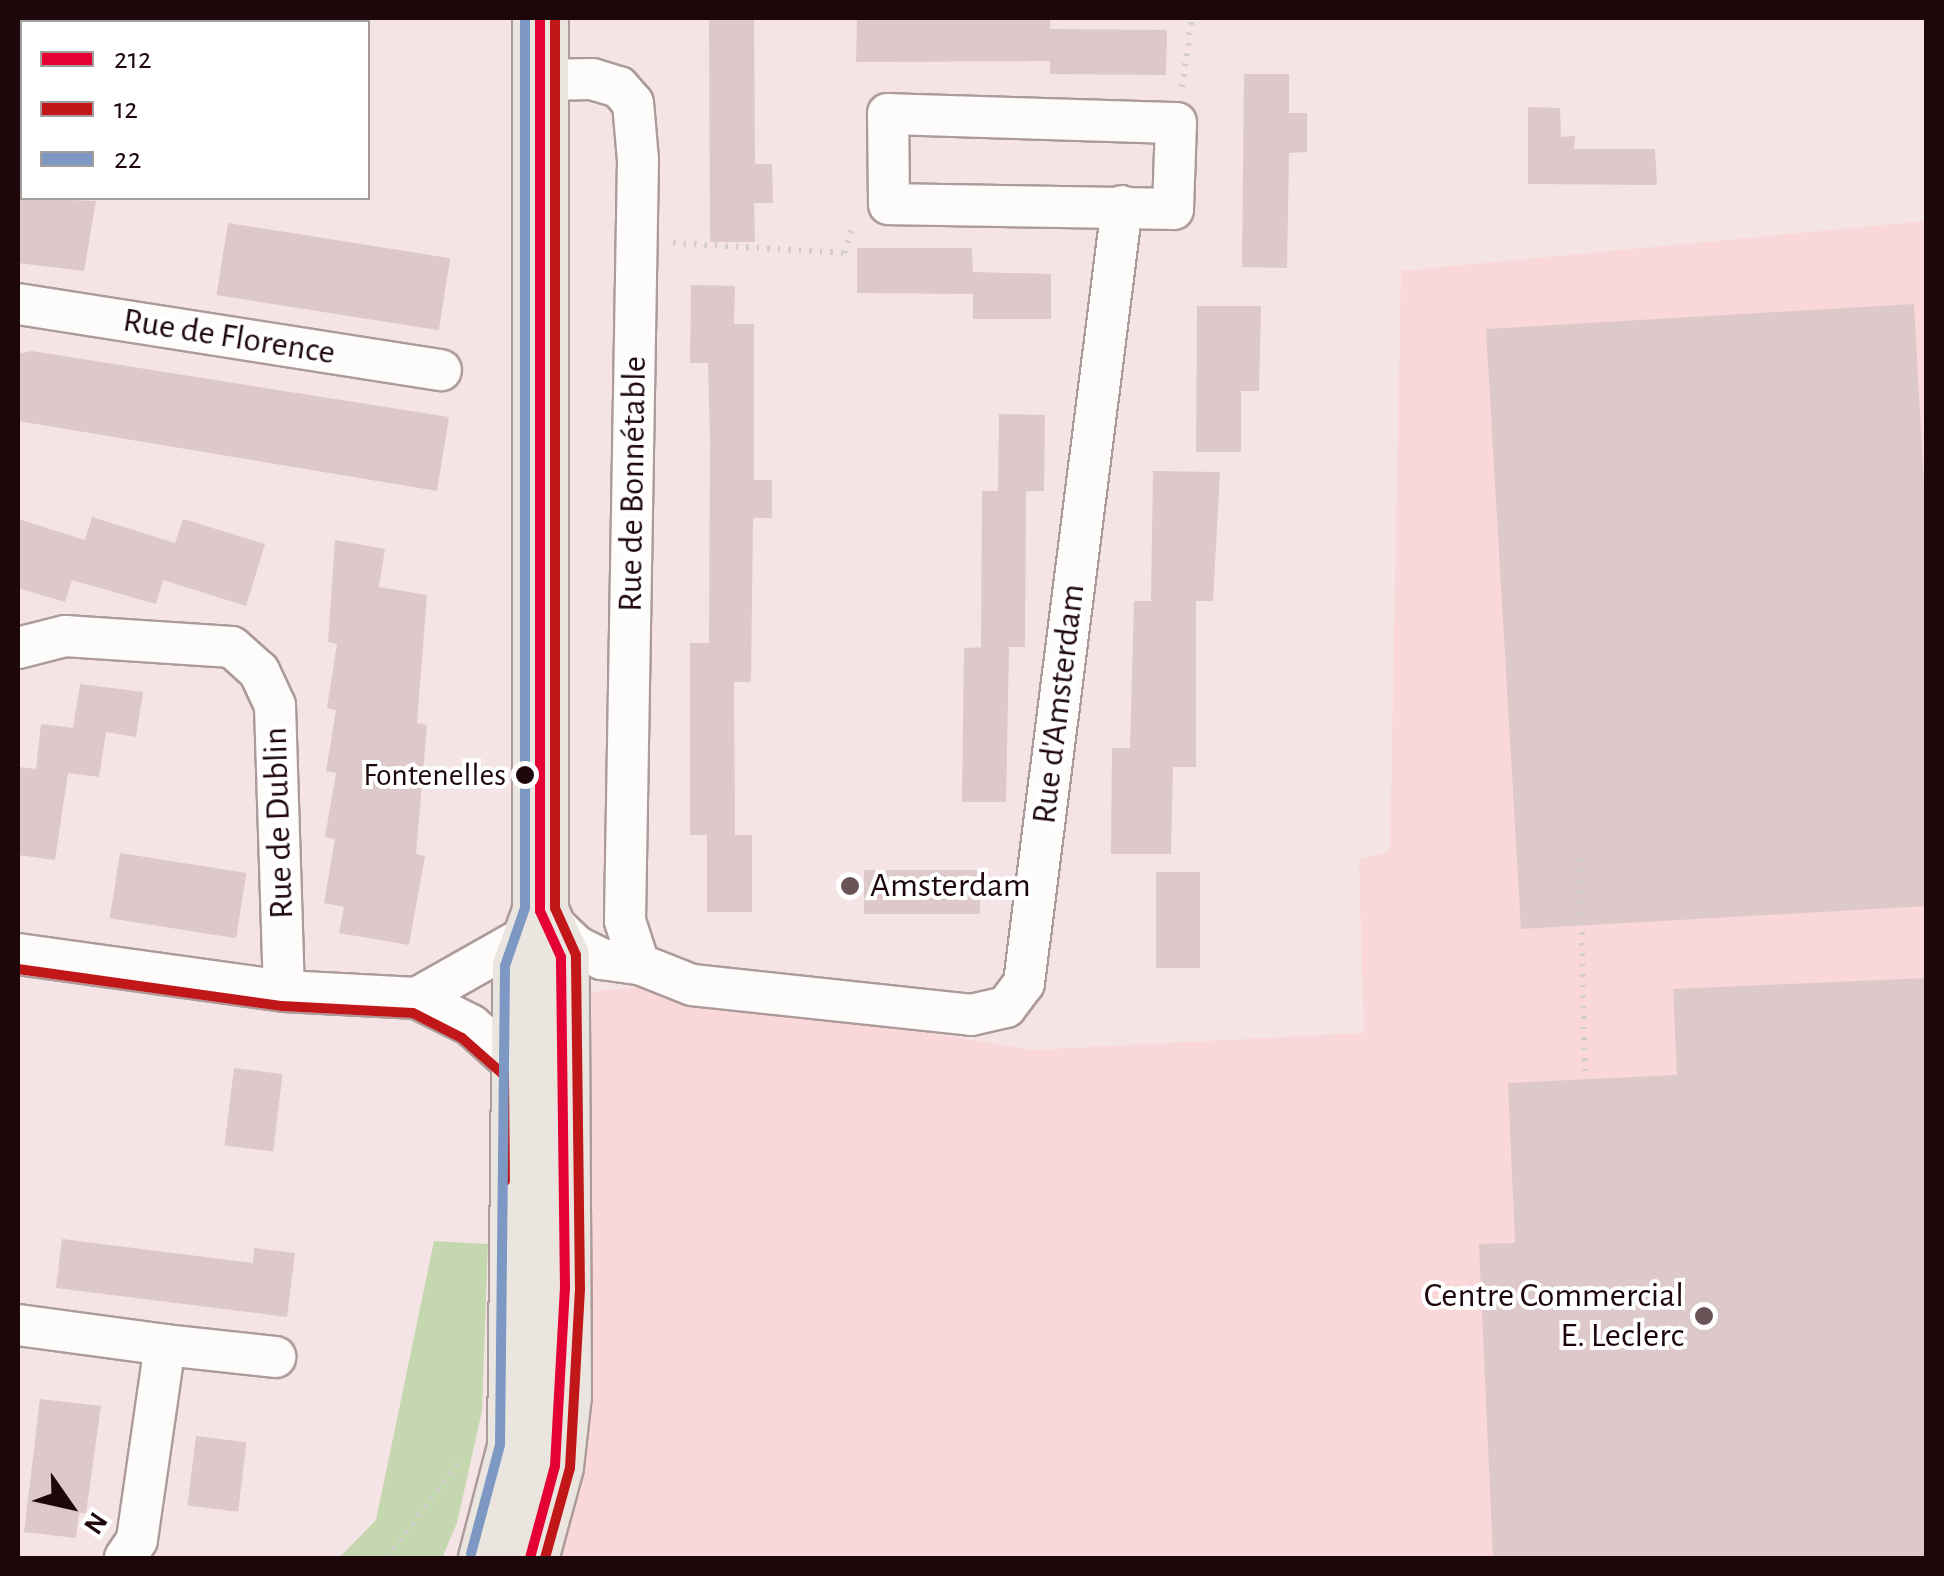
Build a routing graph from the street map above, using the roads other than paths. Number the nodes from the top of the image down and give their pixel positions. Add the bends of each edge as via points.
1 (540, 18) edge
2 (541, 80) junction
3 (1122, 206) junction
4 (18, 304) edge
5 (440, 370) dead end
6 (18, 648) edge
7 (535, 922) junction
8 (18, 954) edge
9 (639, 964) junction
10 (284, 991) junction
11 (417, 998) junction
12 (519, 1068) junction
13 (18, 1325) edge
14 (165, 1346) junction
15 (275, 1357) dead end
16 (126, 1558) edge
17 (486, 1558) edge
18 (530, 1558) edge

1 - 2 main road
2 - 7 main road
2 - 9 street, Rue de Bonnétable via 592,79 619,86 633,103 637,241 625,921
3 - 3 street via 1173,209 1176,123 888,114 889,204
3 - 9 street, Rue d'Amsterdam via 1024,983 1006,1007 972,1015 692,986
4 - 5 street, Rue de Florence
6 - 10 street, Rue de Dublin via 65,636 232,647 259,671 275,706
7 - 9 street, Rue d'Amsterdam via 602,960
7 - 11 street
7 - 12 main road via 520,966
7 - 18 main road via 561,958 564,1395
8 - 10 street
10 - 11 street
11 - 12 street via 470,1025
12 - 17 main road via 515,1448
13 - 14 street
14 - 15 street
14 - 16 street via 137,1540

